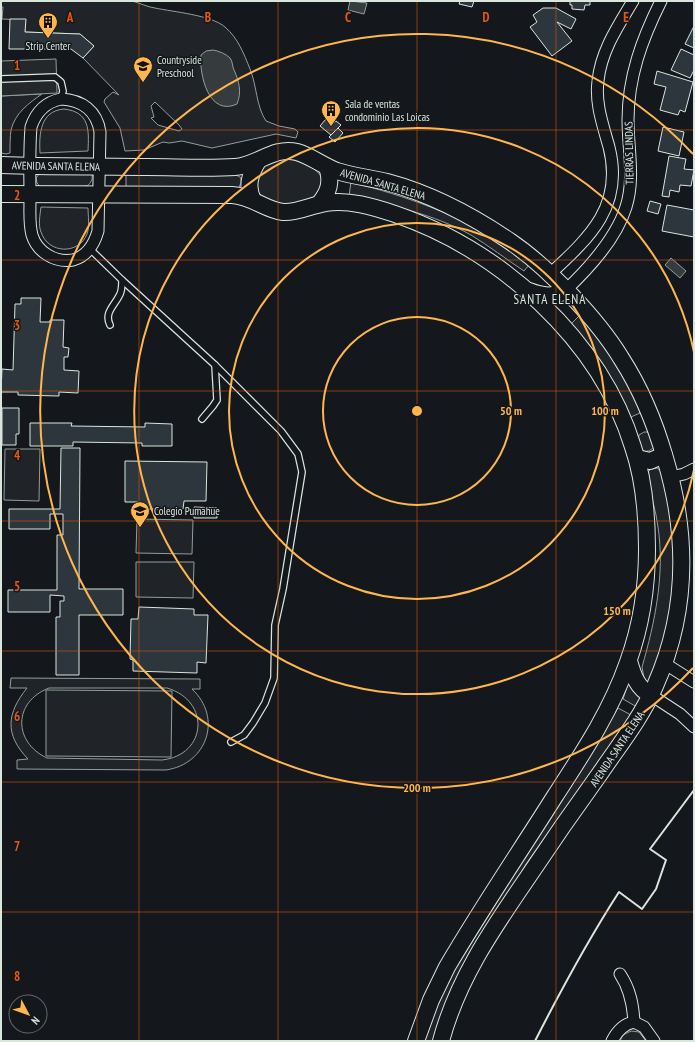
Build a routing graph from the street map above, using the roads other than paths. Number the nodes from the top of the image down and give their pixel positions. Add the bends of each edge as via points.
1 (633, 1) edge
2 (660, 1) edge
3 (1, 79) edge
4 (61, 99) junction
5 (258, 161) junction
6 (1, 165) edge
7 (30, 166) junction
8 (100, 166) junction
9 (327, 167) junction
10 (1, 194) edge
11 (30, 194) junction
12 (100, 194) junction
13 (253, 200) junction
14 (319, 204) junction
15 (90, 249) junction
16 (550, 274) junction
17 (122, 280) junction
18 (526, 290) junction
19 (566, 290) junction
20 (110, 325) dead end
21 (215, 364) junction
22 (202, 419) dead end
23 (654, 425) junction
24 (628, 432) junction
25 (664, 455) junction
26 (637, 458) junction
27 (694, 469) edge
28 (671, 477) junction
29 (629, 661) junction
30 (664, 663) junction
31 (694, 682) edge
32 (651, 695) junction
33 (694, 727) edge
34 (231, 742) dead end
35 (620, 974) dead end
36 (634, 1022) junction
37 (416, 1041) edge
38 (441, 1041) edge
39 (612, 1041) edge
40 (654, 1041) edge

1 - 16 street, TIERRAS LINDAS via 608,43 598,75 598,102 613,170 608,202 594,230
2 - 19 street, TIERRAS LINDAS via 643,39 631,86 628,120 631,179 626,210 603,249
3 - 4 lane via 55,77 61,82
4 - 7 street via 44,106 33,121
4 - 8 street via 78,102 96,118 100,132
5 - 8 street, AVENIDA SANTA ELENA via 233,167
5 - 9 street, AVENIDA SANTA ELENA via 277,152 288,151 307,156
5 - 13 street via 252,169 249,181
6 - 7 street, AVENIDA SANTA ELENA
7 - 8 street, AVENIDA SANTA ELENA
7 - 11 street
8 - 12 street
9 - 14 street via 330,184
9 - 16 street, AVENIDA SANTA ELENA via 400,186 450,206 513,243
10 - 11 street
11 - 12 street
11 - 15 street via 30,228 40,249 52,258 66,260 78,258
12 - 13 street via 232,195
12 - 15 street via 98,231
13 - 14 street via 286,212
14 - 18 street via 356,204 419,223 480,256
15 - 17 lane
16 - 19 street, AVENIDA SANTA ELENA
17 - 20 lane via 120,295 108,314 107,320
17 - 21 lane
18 - 19 street via 549,296
18 - 24 street via 581,348 611,395
19 - 23 street, AVENIDA SANTA ELENA via 598,325 622,359 637,385
21 - 22 lane via 217,400
21 - 34 lane via 281,431 298,454 302,472 275,625 274,678 253,723 244,735
23 - 24 street via 640,424
23 - 25 street, AVENIDA SANTA ELENA
24 - 26 street
25 - 26 street via 650,461
25 - 28 street, AVENIDA SANTA ELENA
26 - 29 street via 643,496 647,556 641,612
27 - 28 street
28 - 30 street, AVENIDA SANTA ELENA via 680,521 682,555 680,595
29 - 32 street via 640,687
29 - 37 street via 614,698 588,745 447,967 431,1000
30 - 31 street
30 - 32 street, AVENIDA SANTA ELENA
32 - 33 street via 680,714
32 - 38 street, AVENIDA SANTA ELENA via 634,725 503,913 474,960 454,1001
35 - 36 street via 632,997
36 - 39 street via 620,1028
36 - 40 street via 644,1027

